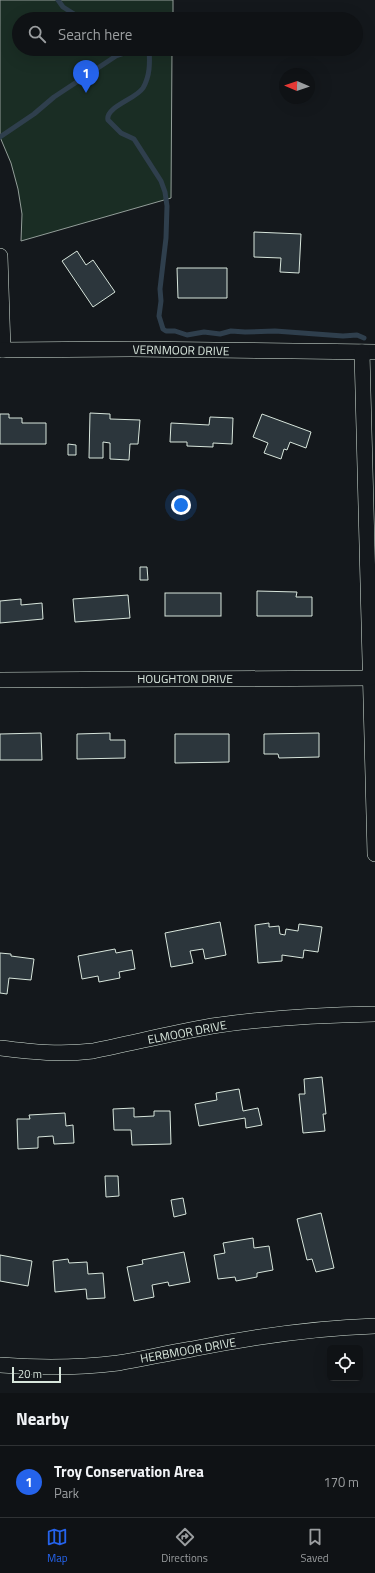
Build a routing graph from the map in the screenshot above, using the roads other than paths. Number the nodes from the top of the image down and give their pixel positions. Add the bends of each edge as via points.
1 (0, 256) edge
2 (1, 350) edge
3 (369, 352) edge
4 (370, 678) junction
5 (0, 680) edge
6 (375, 854) edge
7 (375, 1014) edge
8 (0, 1048) edge
9 (375, 1326) edge
10 (0, 1365) edge

1 - 2 street
2 - 3 street, VERNMOOR DRIVE
3 - 4 street
4 - 5 street, HOUGHTON DRIVE
4 - 6 street
7 - 8 street, ELMOOR DRIVE via 252,1020 74,1054
9 - 10 street, HERBMOOR DRIVE via 285,1334 118,1363 60,1368

